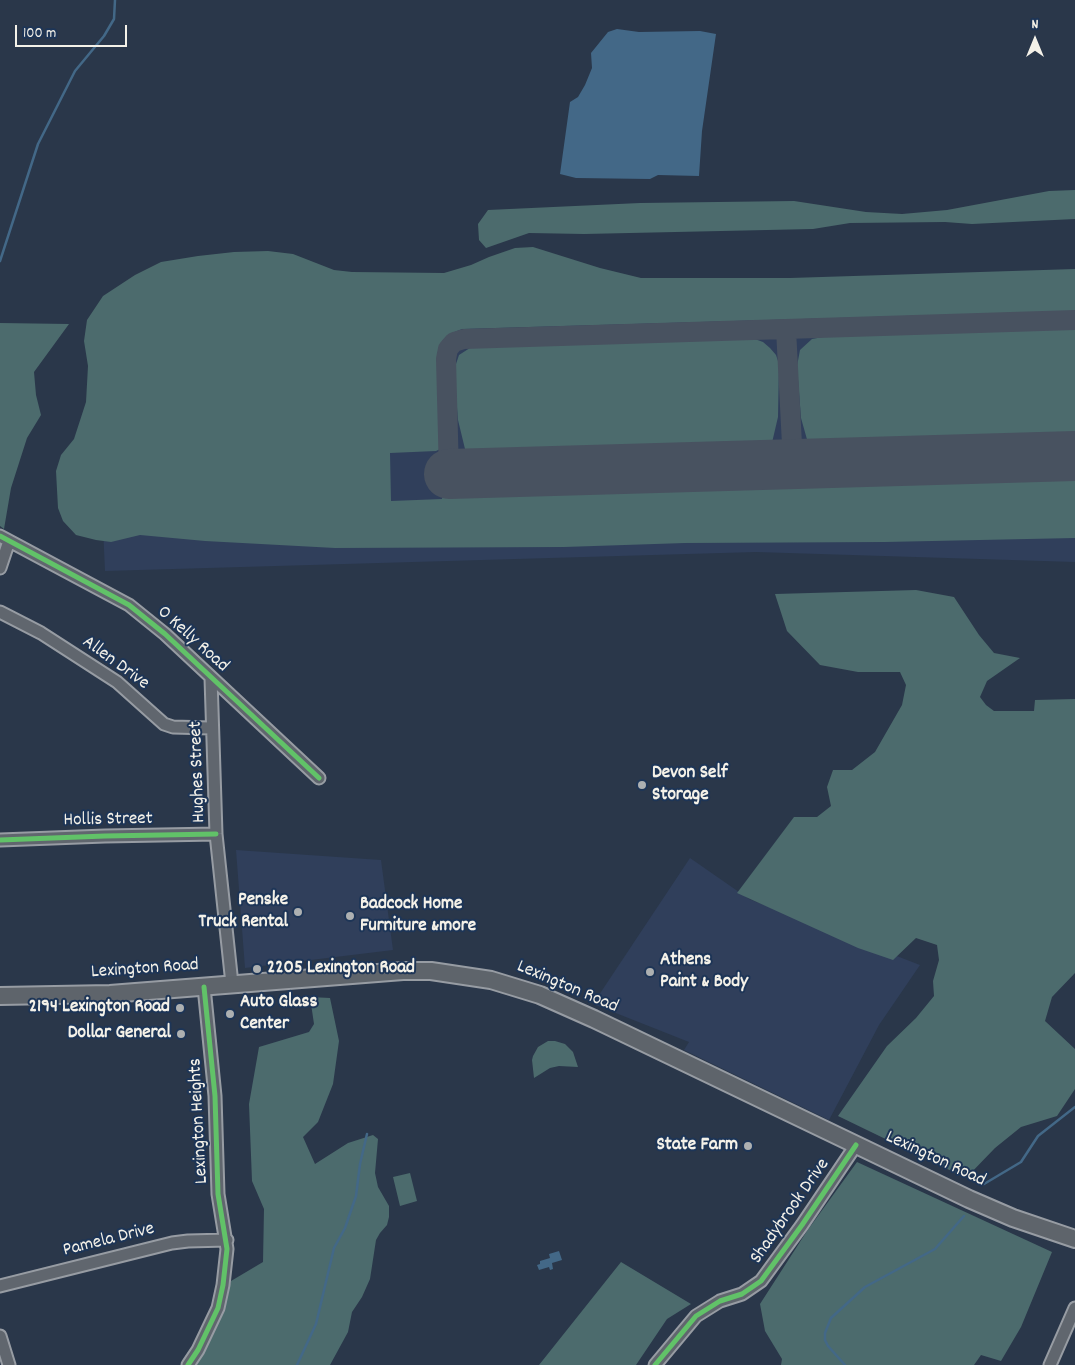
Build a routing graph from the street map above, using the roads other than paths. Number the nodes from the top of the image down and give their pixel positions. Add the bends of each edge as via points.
1 (4, 538) edge
2 (0, 568) edge
3 (0, 612) edge
4 (211, 678) junction
5 (212, 727) junction
6 (319, 778) dead end
7 (216, 834) junction
8 (0, 840) edge
9 (232, 984) junction
10 (204, 986) junction
11 (0, 996) edge
12 (856, 1145) junction
13 (227, 1240) junction
14 (1075, 1240) edge
15 (0, 1286) edge
16 (1075, 1308) edge
17 (0, 1336) edge
18 (9, 1365) edge
19 (188, 1365) edge
20 (655, 1365) edge
21 (1050, 1365) edge

1 - 2 street
1 - 4 street, O Kelly Road via 129,605
3 - 5 street, Allen Drive via 41,633 117,682 164,724
4 - 5 street, Hughes Street
4 - 6 street, O Kelly Road
5 - 7 street, Hughes Street
7 - 8 street, Hollis Street
7 - 9 street, Hughes Street
9 - 10 highway, Lexington Road
9 - 12 highway, Lexington Road via 403,971 461,974 507,984 586,1016
10 - 11 highway, Lexington Road via 110,994
10 - 13 street, Lexington Heights via 215,1096 218,1194
12 - 14 highway, Lexington Road via 976,1202
12 - 20 street, Shadybrook Drive via 761,1281 696,1316
13 - 15 street, Pamela Drive via 172,1243
13 - 19 street, Lexington Heights via 218,1308
16 - 21 street
17 - 18 street

